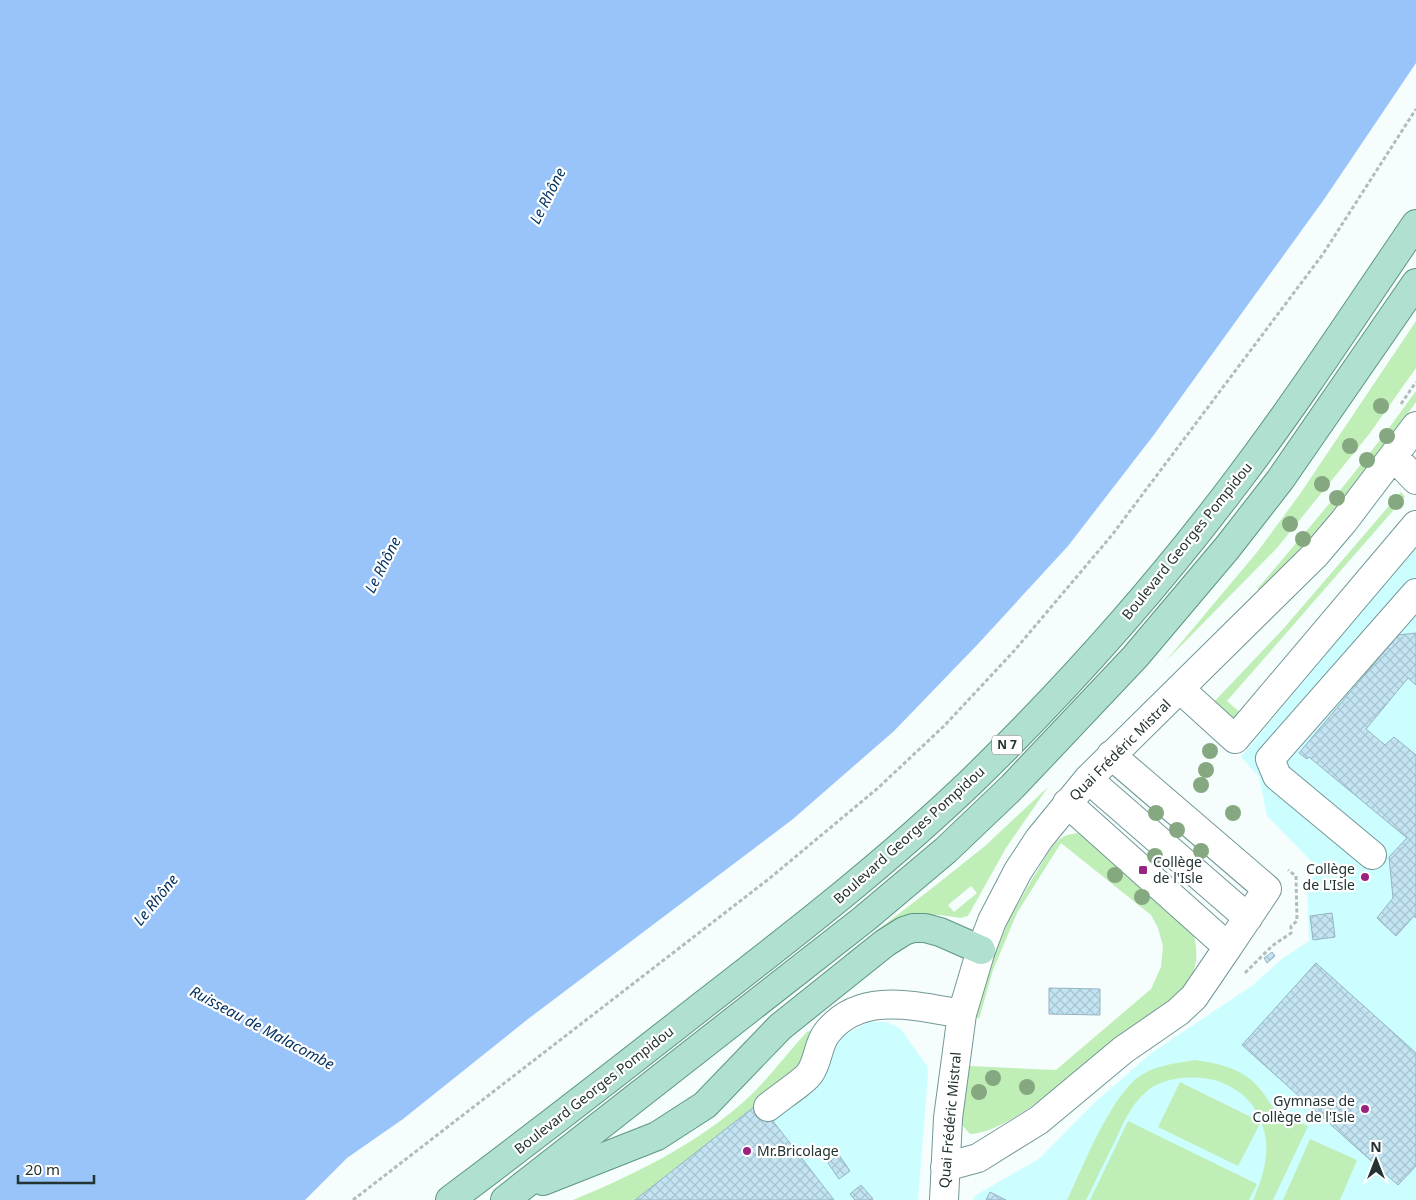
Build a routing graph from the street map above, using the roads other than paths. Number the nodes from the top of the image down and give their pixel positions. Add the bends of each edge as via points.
1 (1416, 224) edge
2 (1416, 283) edge
3 (1416, 426) edge
4 (1394, 457) junction
5 (1416, 480) edge
6 (1416, 525) edge
7 (1416, 593) edge
8 (1180, 689) junction
9 (1236, 739) junction
10 (1111, 755) junction
11 (1270, 759) junction
12 (1088, 779) junction
13 (1067, 803) junction
14 (1372, 855) dead end
15 (1248, 918) junction
16 (1228, 947) junction
17 (981, 950) junction
18 (962, 1014) junction
19 (768, 1107) dead end
20 (944, 1167) junction
21 (510, 1196) edge
22 (450, 1200) edge
23 (944, 1200) edge

1 - 22 main road, Boulevard Georges Pompidou / N 7 via 1288,410 1177,558 1080,670 1004,749 940,811 859,881
2 - 21 main road, N 7 via 1280,480 1227,548 1135,656 1012,788 946,850 864,919
3 - 4 street, Quai Frédéric Mistral
4 - 5 street
4 - 8 street, Quai Frédéric Mistral via 1316,554
6 - 9 street
7 - 11 street
8 - 9 street
8 - 10 street, Quai Frédéric Mistral
9 - 11 street via 1252,752
10 - 12 street, Quai Frédéric Mistral
10 - 15 street via 1267,889
11 - 14 street via 1277,776
12 - 13 street, Quai Frédéric Mistral
12 - 15 street
13 - 16 street
13 - 17 street, Quai Frédéric Mistral via 1018,871
15 - 16 street
16 - 20 street via 1194,997 1178,1012 1123,1050 1039,1120 978,1158
17 - 18 street, Quai Frédéric Mistral
17 - 21 main road via 925,928 904,931 780,1028 705,1104 657,1136
18 - 19 street via 893,1004 857,1008 840,1019 825,1035 810,1074
18 - 20 street, Quai Frédéric Mistral
20 - 23 street, Quai Frédéric Mistral

